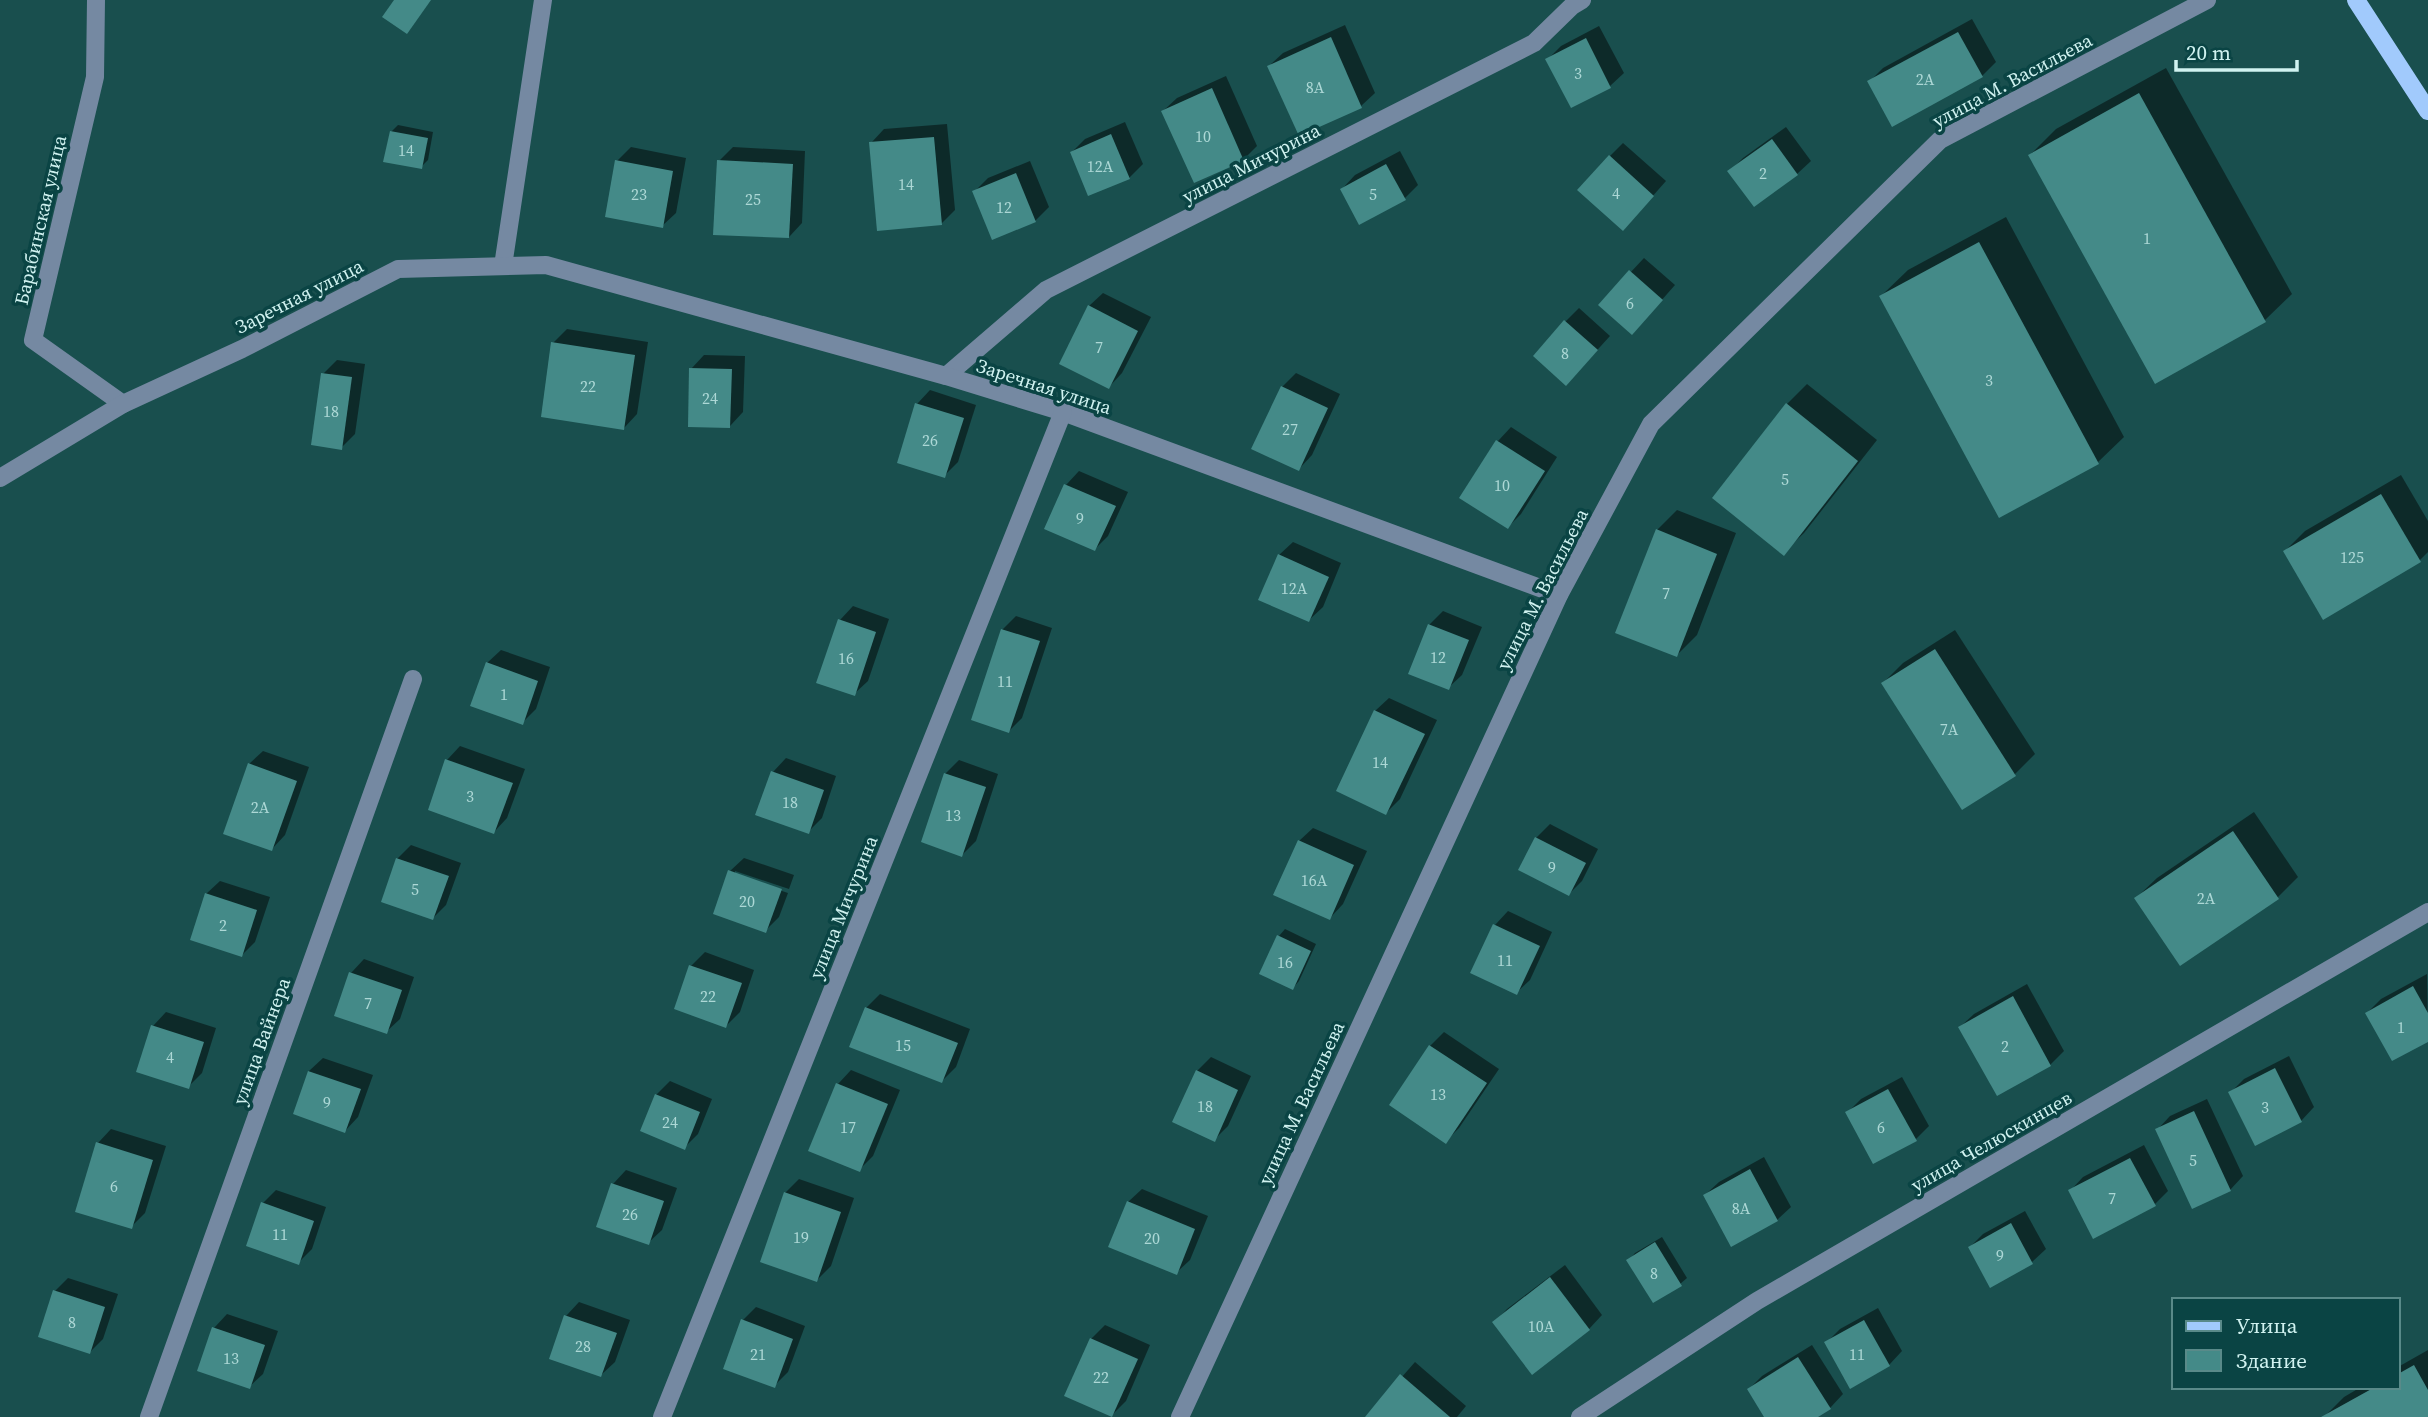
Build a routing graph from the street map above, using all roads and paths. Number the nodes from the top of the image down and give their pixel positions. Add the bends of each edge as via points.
1 (96, 0) edge
2 (543, 0) edge
3 (1582, 0) edge
4 (2207, 0) edge
5 (2356, 0) edge
6 (2428, 111) edge
7 (503, 266) junction
8 (946, 376) junction
9 (123, 404) junction
10 (1063, 412) junction
11 (0, 478) edge
12 (1559, 595) junction
13 (413, 679) dead end
14 (2428, 912) edge
15 (149, 1417) edge
16 (662, 1417) edge
17 (1180, 1417) edge
18 (1580, 1417) edge

1 - 9 street, Барабинская улица via 95,76 33,340
2 - 7 street
3 - 8 street, улица Мичурина via 1534,43 1046,290
4 - 12 street, улица М. Васильева via 1940,140 1651,424
5 - 6 main road
7 - 8 street, Заречная улица via 546,265
7 - 9 street, Заречная улица via 398,269
8 - 10 street, Заречная улица
9 - 11 street, Заречная улица
10 - 12 street, Заречная улица
10 - 16 street, улица Мичурина
12 - 17 street, улица М. Васильева
13 - 15 street, улица Вайнера
14 - 18 street, улица Челюскинцев via 1757,1301

